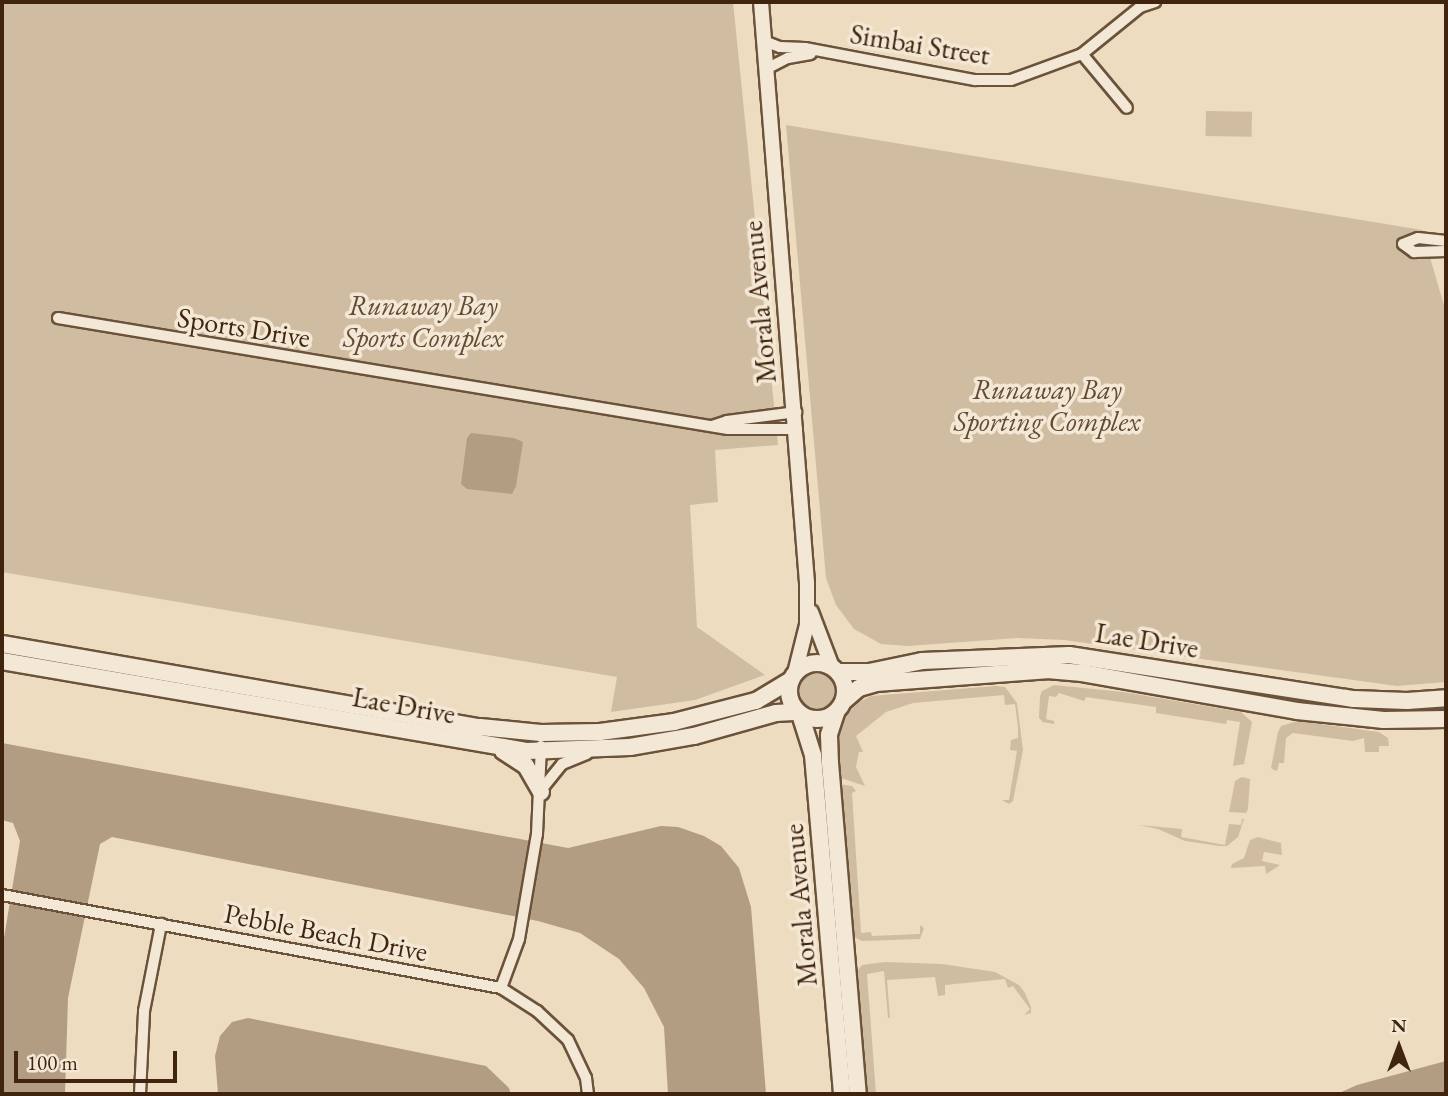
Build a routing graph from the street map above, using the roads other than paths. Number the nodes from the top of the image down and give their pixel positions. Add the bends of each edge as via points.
1 (761, 2) edge
2 (1156, 2) edge
3 (764, 41) junction
4 (824, 52) junction
5 (1082, 54) junction
6 (766, 69) junction
7 (1127, 108) dead end
8 (1446, 241) edge
9 (1446, 251) edge
10 (58, 318) dead end
11 (796, 412) junction
12 (712, 426) junction
13 (797, 429) junction
14 (808, 597) junction
15 (2, 644) edge
16 (2, 661) edge
17 (835, 669) junction
18 (793, 677) junction
19 (1446, 698) edge
20 (840, 707) junction
21 (799, 713) junction
22 (1446, 719) edge
23 (541, 733) junction
24 (497, 747) junction
25 (600, 750) junction
26 (541, 751) junction
27 (541, 792) junction
28 (4, 896) edge
29 (161, 924) junction
30 (501, 988) junction
31 (140, 1094) edge
32 (587, 1094) edge
33 (842, 1094) edge
34 (858, 1094) edge

1 - 3 street, Morala Avenue
2 - 5 street, Simbai Street via 1140,7
3 - 4 street, Simbai Street
3 - 6 street, Morala Avenue
4 - 5 street, Simbai Street via 975,79 1011,79
4 - 6 street, Simbai Street via 788,58
5 - 7 street
6 - 11 street, Morala Avenue
8 - 9 street via 1418,238 1403,244 1414,252
10 - 12 street, Sports Drive
11 - 12 street, Sports Drive
11 - 13 street, Morala Avenue
12 - 13 street, Sports Drive
13 - 14 street, Morala Avenue
14 - 17 street, Morala Avenue
14 - 18 street, Morala Avenue via 804,645
15 - 23 main road, Lae Drive via 467,725
16 - 24 main road, Lae Drive
17 - 18 main road via 816,663
17 - 19 main road, Lae Drive via 869,672 922,661 1069,655 1346,698
17 - 20 main road via 845,685
18 - 21 main road via 790,697
18 - 23 main road, Lae Drive via 756,701 674,722 609,731
20 - 21 main road via 821,720
20 - 22 main road, Lae Drive via 859,688 876,683 1047,670 1343,717
20 - 34 main road, Morala Avenue via 830,728 830,755
21 - 25 main road, Lae Drive via 776,713 676,740
21 - 33 main road, Morala Avenue via 814,766
23 - 26 street
24 - 26 main road, Lae Drive
24 - 27 main road via 526,766
25 - 26 main road, Lae Drive
25 - 27 street via 562,764
26 - 27 street
27 - 30 street via 522,921
28 - 29 street, Pebble Beach Drive
29 - 30 street, Pebble Beach Drive
29 - 31 street via 144,1011
30 - 32 street, Pebble Beach Drive via 537,1011 568,1040 586,1078

